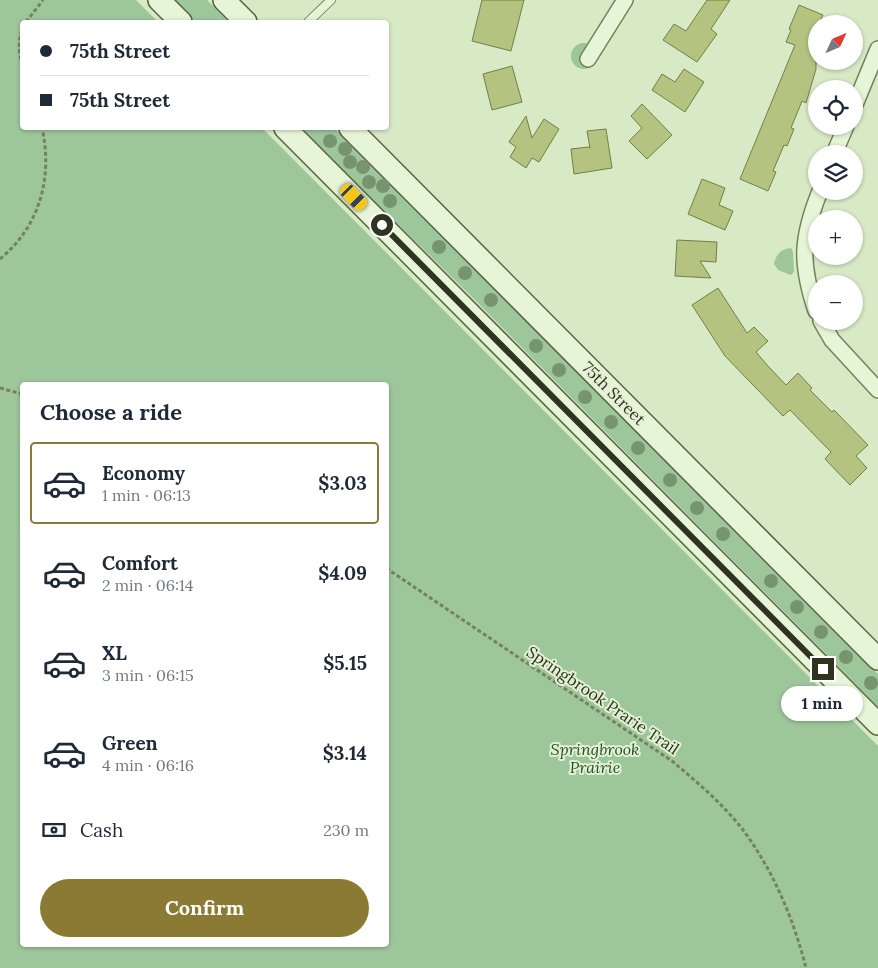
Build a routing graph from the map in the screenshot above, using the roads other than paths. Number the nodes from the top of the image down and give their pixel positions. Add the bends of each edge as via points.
1 (159, 0) edge
2 (224, 0) edge
3 (332, 0) edge
4 (625, 0) edge
5 (179, 20) edge
6 (244, 20) edge
7 (310, 20) edge
8 (878, 49) edge
9 (588, 59) dead end
10 (863, 86) edge
11 (287, 130) edge
12 (352, 130) edge
13 (816, 200) edge
14 (808, 288) edge
15 (826, 330) edge
16 (878, 390) edge
17 (878, 658) edge
18 (878, 724) edge

1 - 5 main road
2 - 6 main road
3 - 7 lane
4 - 9 street
8 - 10 street
11 - 18 main road
12 - 17 main road, 75th Street
13 - 14 street via 809,217 804,253
15 - 16 street

